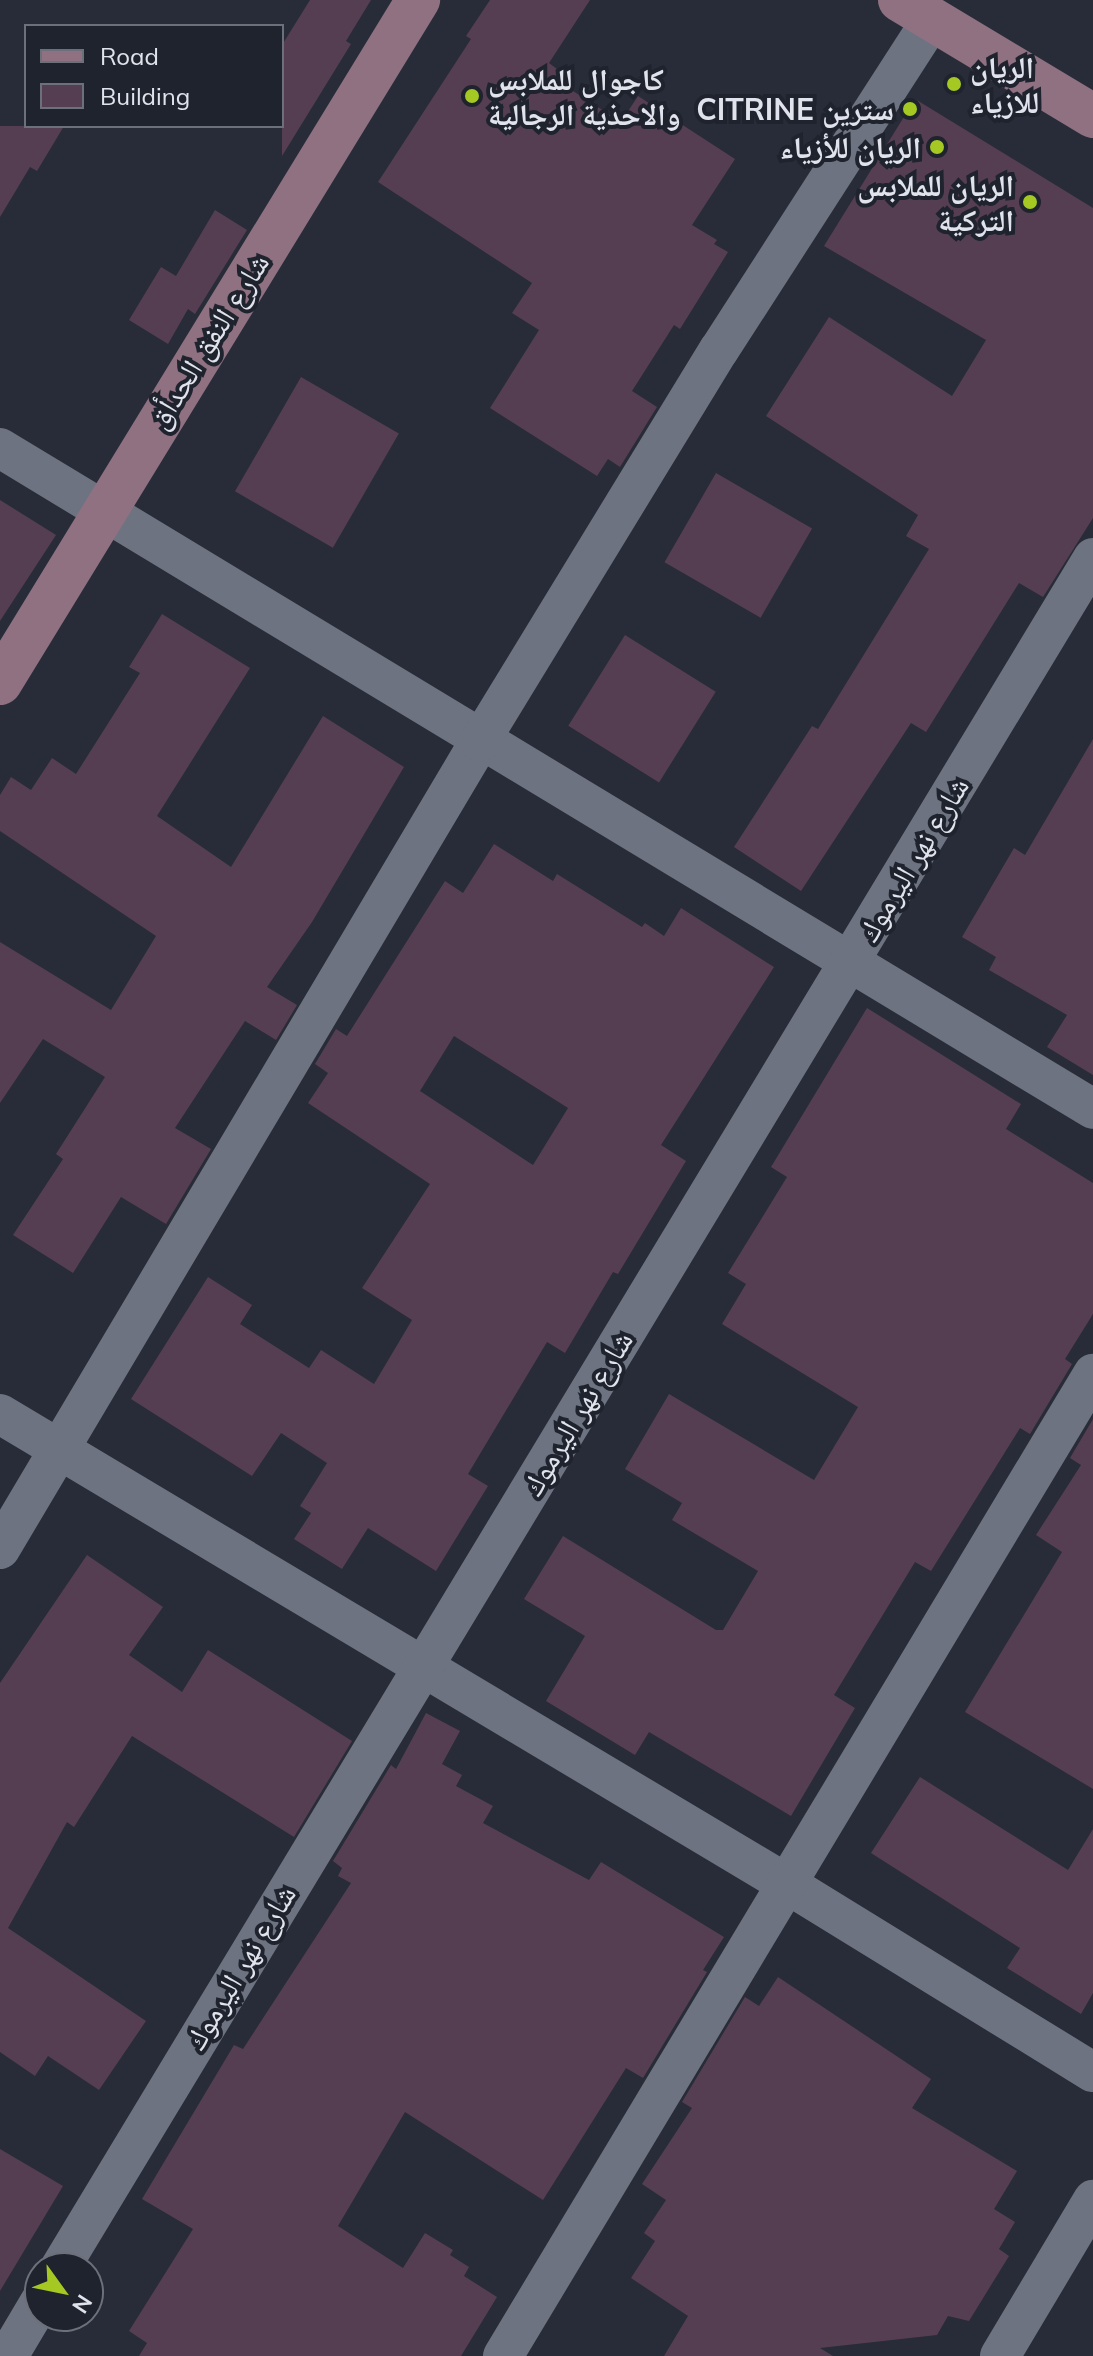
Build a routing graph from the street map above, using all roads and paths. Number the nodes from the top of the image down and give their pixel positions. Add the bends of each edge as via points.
1 (418, 0) edge
2 (910, 6) edge
3 (1093, 116) edge
4 (0, 448) edge
5 (105, 509) junction
6 (1093, 558) edge
7 (0, 683) edge
8 (480, 741) junction
9 (850, 963) junction
10 (1093, 1109) edge
11 (1093, 1374) edge
12 (0, 1414) edge
13 (59, 1452) junction
14 (0, 1549) edge
15 (422, 1668) junction
16 (787, 1884) junction
17 (1093, 2072) edge
18 (1093, 2200) edge
19 (70, 2252) edge
20 (24, 2329) edge
21 (8, 2356) edge
22 (503, 2356) edge
23 (1000, 2356) edge

1 - 5 main road, شارع النفق الحدأق
2 - 3 main road
2 - 8 street via 719,350
4 - 5 street
5 - 7 main road, شارع النفق الحدأق
5 - 8 street
6 - 9 street, شارع نهر اليرموك
8 - 9 street
8 - 13 street
9 - 10 street
9 - 15 street, شارع نهر اليرموك
11 - 16 street
12 - 13 street
13 - 14 street
13 - 15 street
15 - 16 street
15 - 19 street, شارع نهر اليرموك
16 - 17 street
16 - 22 street
18 - 23 street
20 - 21 street

